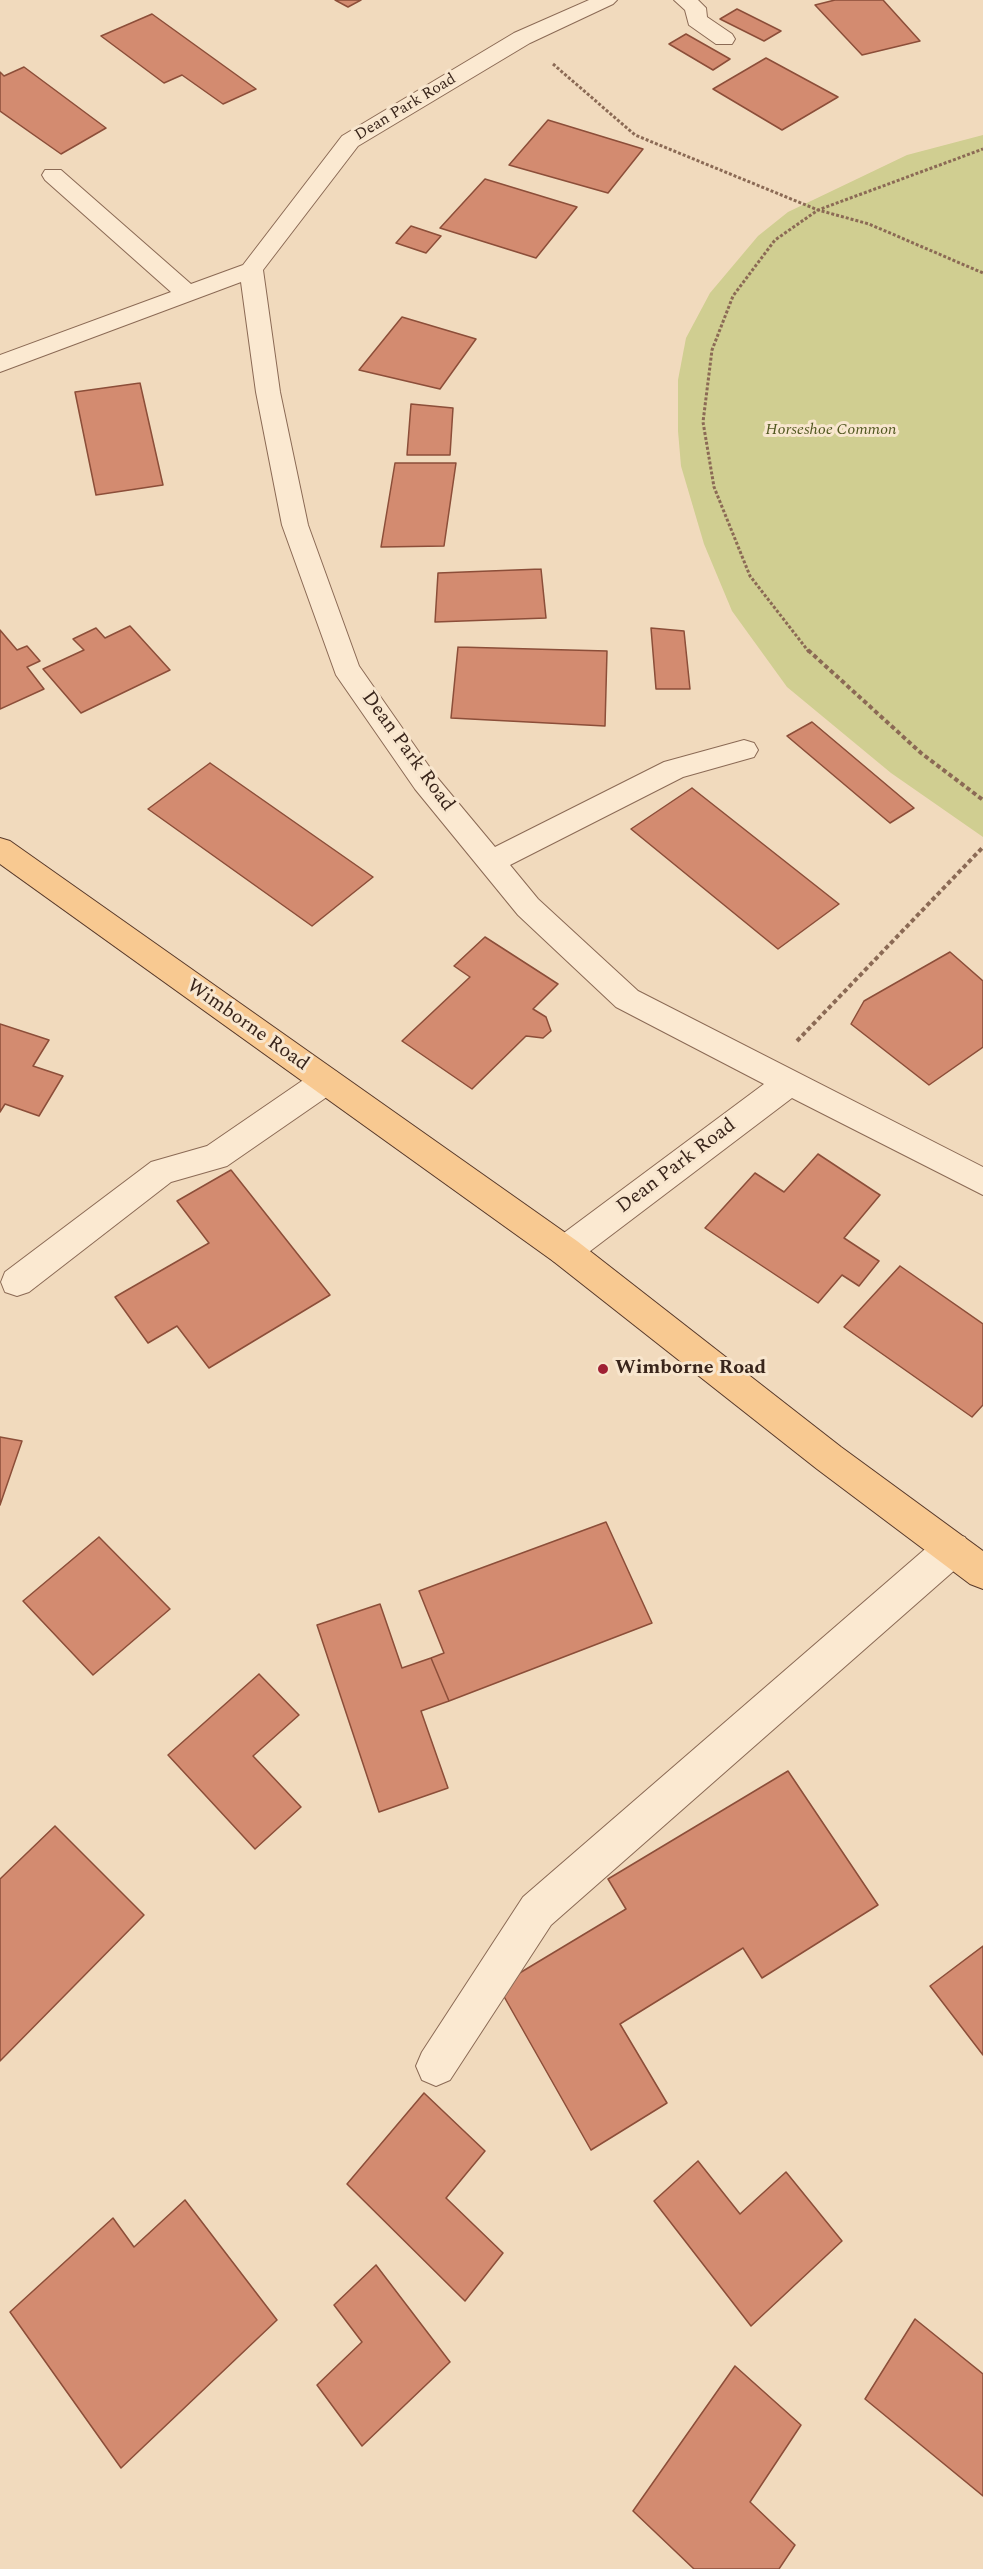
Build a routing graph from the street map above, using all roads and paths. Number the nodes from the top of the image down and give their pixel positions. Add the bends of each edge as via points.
1 (606, 0) edge
2 (684, 0) edge
3 (522, 38) junction
4 (724, 39) dead end
5 (983, 149) edge
6 (53, 175) dead end
7 (818, 210) junction
8 (251, 270) junction
9 (983, 273) edge
10 (188, 294) junction
11 (0, 364) edge
12 (744, 750) dead end
13 (983, 800) edge
14 (983, 847) edge
15 (0, 849) edge
16 (491, 862) junction
17 (778, 1078) junction
18 (326, 1082) junction
19 (983, 1182) edge
20 (565, 1251) junction
21 (17, 1282) dead end
22 (952, 1549) junction
23 (983, 1572) edge
24 (436, 2066) dead end

1 - 3 street, Dean Park Road
2 - 4 street via 695,8 697,20
3 - 7 path via 635,135
3 - 8 street, Dean Park Road via 350,141
5 - 7 path
6 - 10 street
7 - 9 path via 869,224
7 - 13 path via 775,240 733,296 712,350 703,422 714,487 750,576 813,657 921,753
8 - 10 street
8 - 16 street, Dean Park Road via 268,392 295,525 346,668 425,782
10 - 11 street
12 - 16 street via 674,769
14 - 17 path
15 - 18 main road, Wimborne Road
16 - 17 street, Dean Park Road via 528,907 627,999
17 - 19 street, Dean Park Road
17 - 20 street, Dean Park Road
18 - 20 main road, Wimborne Road
18 - 21 street via 216,1157 162,1171
20 - 22 main road, Wimborne Road
22 - 23 main road, Wimborne Road
22 - 24 street via 537,1911

